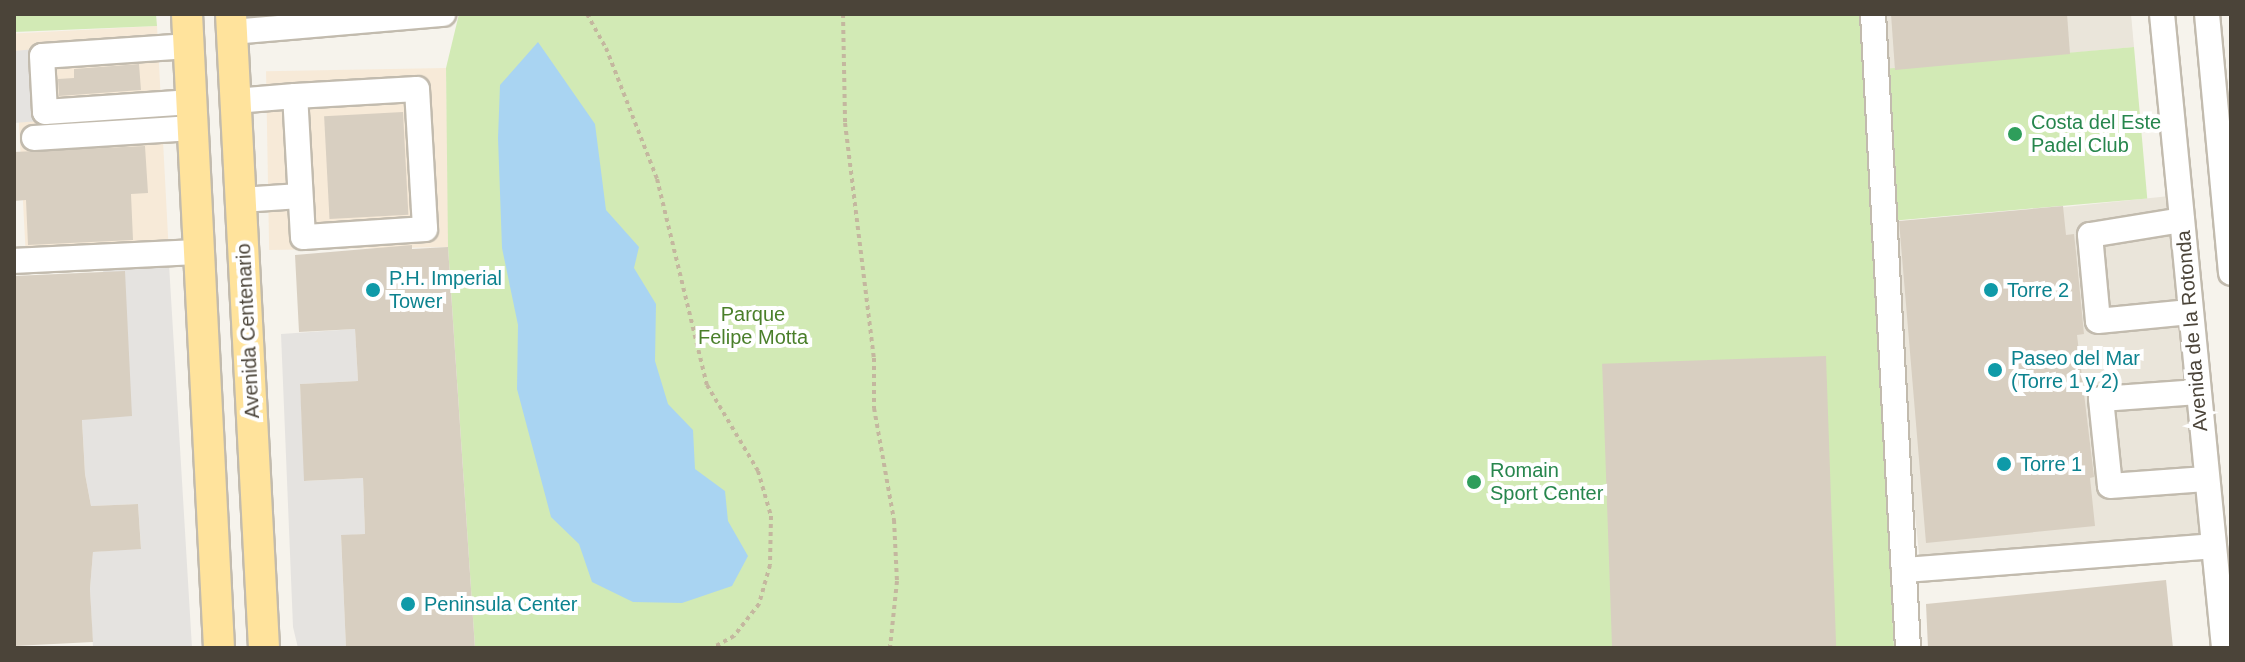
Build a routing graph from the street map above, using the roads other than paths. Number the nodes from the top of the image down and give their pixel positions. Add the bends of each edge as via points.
1 (443, 14) edge
2 (1873, 14) edge
3 (2162, 14) edge
4 (2207, 14) edge
5 (232, 23) edge
6 (188, 31) edge
7 (295, 96) junction
8 (235, 101) junction
9 (192, 115) junction
10 (34, 138) dead end
11 (2226, 172) edge
12 (300, 196) junction
13 (241, 200) junction
14 (2182, 220) junction
15 (200, 252) junction
16 (14, 261) edge
17 (2231, 273) edge
18 (2190, 312) junction
19 (2198, 392) junction
20 (2206, 479) junction
21 (2220, 545) edge
22 (1904, 570) junction
23 (264, 643) edge
24 (219, 644) edge
25 (1908, 648) edge
26 (2224, 648) edge

1 - 5 street
2 - 22 street
3 - 14 street, Avenida de la Rotonda
4 - 11 street
5 - 6 main road
5 - 8 main road, Avenida Centenario
6 - 9 main road
6 - 9 street via 42,56 45,112
7 - 8 street
7 - 12 street
7 - 12 street via 417,89 425,229 303,237
8 - 13 main road, Avenida Centenario
9 - 10 street
9 - 15 main road
11 - 17 street
12 - 13 street
13 - 23 main road, Avenida Centenario
14 - 18 street, Avenida de la Rotonda
14 - 18 street via 2090,235 2098,321
15 - 16 street
15 - 24 main road
18 - 19 street, Avenida de la Rotonda
19 - 20 street, Avenida de la Rotonda
19 - 20 street via 2101,399 2110,486
20 - 21 street, Avenida de la Rotonda
21 - 22 street
21 - 26 street, Avenida de la Rotonda
22 - 25 street
23 - 24 main road

